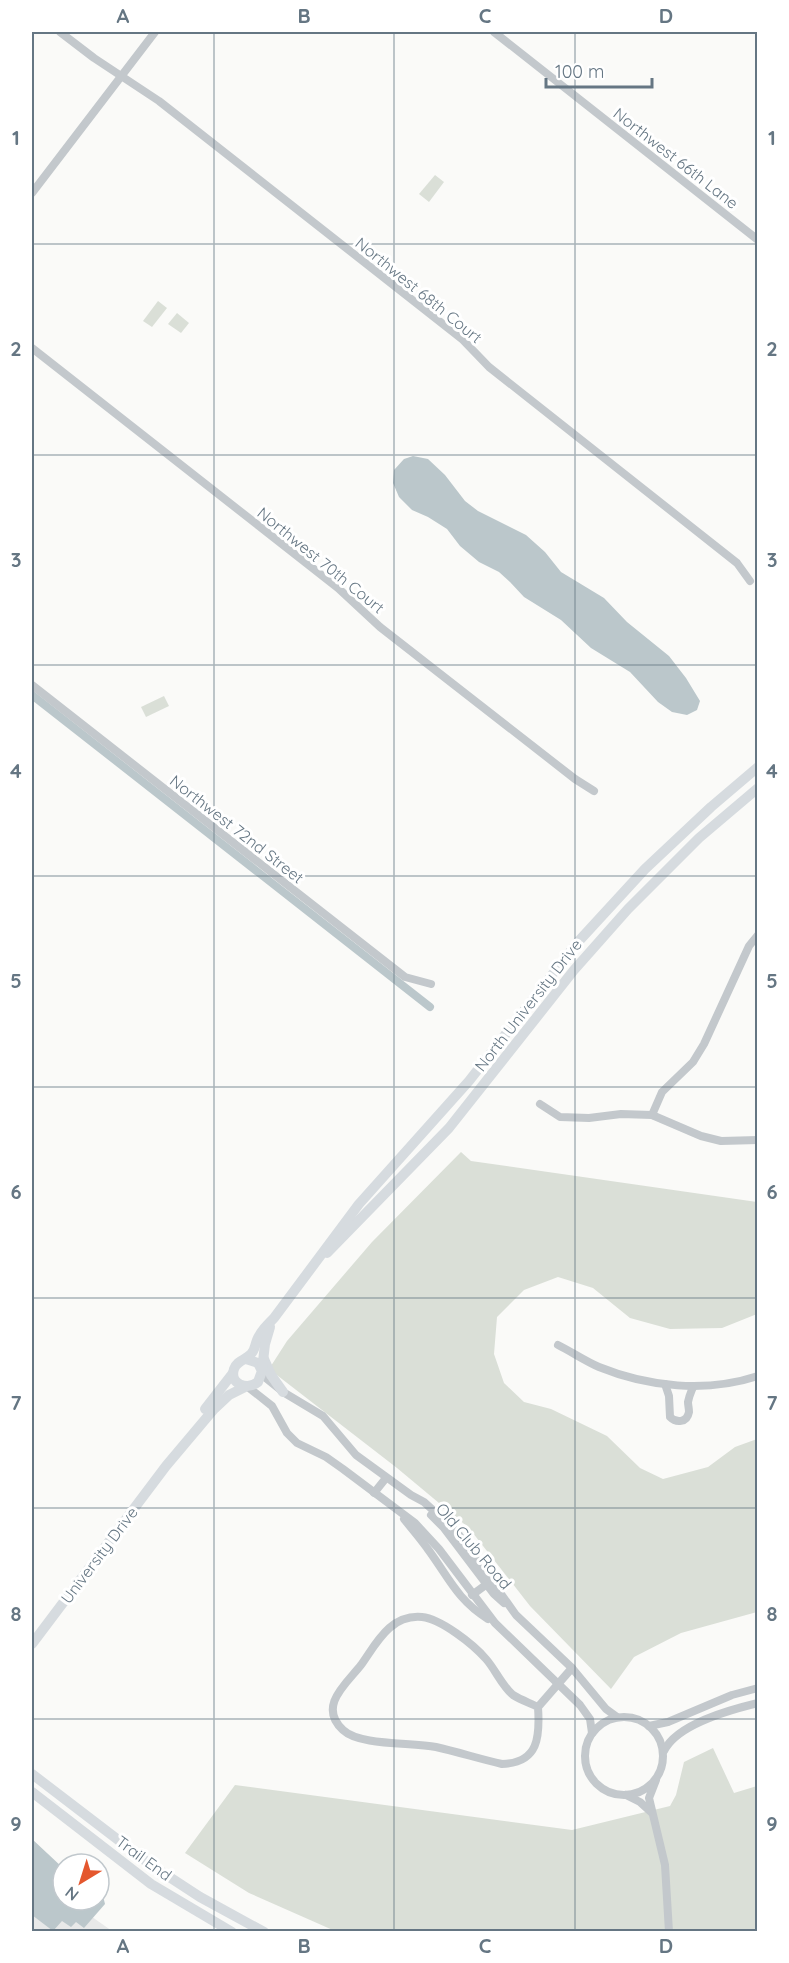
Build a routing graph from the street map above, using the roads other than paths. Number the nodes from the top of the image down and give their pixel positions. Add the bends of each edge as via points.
1 (60, 32) edge
2 (155, 32) edge
3 (494, 32) edge
4 (122, 74) junction
5 (32, 193) edge
6 (758, 240) edge
7 (32, 348) edge
8 (750, 581) dead end
9 (32, 685) edge
10 (758, 767) edge
11 (758, 788) edge
12 (594, 791) dead end
13 (758, 935) edge
14 (430, 984) dead end
15 (540, 1104) dead end
16 (652, 1115) junction
17 (758, 1140) edge
18 (318, 1261) junction
19 (274, 1318) junction
20 (558, 1345) dead end
21 (263, 1355) junction
22 (246, 1359) junction
23 (233, 1373) junction
24 (262, 1373) junction
25 (758, 1376) edge
26 (665, 1384) junction
27 (247, 1387) junction
28 (693, 1387) junction
29 (283, 1392) junction
30 (166, 1466) junction
31 (386, 1478) junction
32 (374, 1493) junction
33 (411, 1495) junction
34 (398, 1513) junction
35 (487, 1584) junction
36 (472, 1595) junction
37 (516, 1615) junction
38 (495, 1623) junction
39 (32, 1644) edge
40 (572, 1668) junction
41 (558, 1683) junction
42 (758, 1688) edge
43 (713, 1702) junction
44 (758, 1704) edge
45 (538, 1707) junction
46 (718, 1715) junction
47 (617, 1718) junction
48 (649, 1726) junction
49 (592, 1733) junction
50 (663, 1753) junction
51 (32, 1774) edge
52 (657, 1777) junction
53 (32, 1792) edge
54 (625, 1795) junction
55 (652, 1813) junction
56 (232, 1932) edge
57 (264, 1932) edge
58 (669, 1932) edge

1 - 4 street, Northwest 68th Court
2 - 4 street
3 - 6 street, Northwest 66th Lane
4 - 5 street
4 - 8 street, Northwest 68th Court via 462,339 489,367 737,562
7 - 12 street, Northwest 70th Court
9 - 14 street, Northwest 72nd Street via 405,977
10 - 18 main road, North University Drive via 703,814 615,900 570,951 469,1081 359,1204
11 - 18 main road, North University Drive via 699,838 628,909 574,970 449,1128
13 - 16 street via 749,946 704,1044 693,1062 662,1092
15 - 16 street via 560,1117 573,1119
16 - 17 street via 722,1141
18 - 19 main road, North University Drive
19 - 21 main road
19 - 22 main road
20 - 26 street via 618,1374
21 - 24 main road
21 - 29 main road
22 - 23 main road via 239,1362
22 - 24 main road via 254,1361
23 - 27 main road via 236,1381
23 - 30 main road, University Drive via 192,1424
24 - 27 main road via 258,1383
24 - 29 street, Old Club Road
25 - 28 street
26 - 28 street
26 - 28 street via 670,1417 678,1421 687,1417
27 - 30 main road, University Drive via 229,1395 214,1409
27 - 32 street, Old Club Road via 273,1406 297,1443 326,1457
29 - 31 street, Old Club Road via 323,1416 356,1455
30 - 39 main road, University Drive
31 - 32 street
31 - 33 street, Old Club Road
32 - 34 street, Old Club Road
33 - 35 street, Old Club Road via 444,1528
33 - 37 street, Old Club Road via 424,1502 462,1538
34 - 36 street, Old Club Road via 414,1523 439,1549
34 - 38 street, Old Club Road via 456,1592
35 - 36 street
35 - 37 street, Old Club Road
36 - 38 street, Old Club Road
37 - 40 street, Old Club Road
38 - 41 street, Old Club Road
40 - 41 street
40 - 47 street, Old Club Road
41 - 45 street
41 - 49 street, Old Club Road via 590,1719
42 - 43 street
43 - 46 street
43 - 48 street
44 - 46 street
45 - 45 street via 512,1694 485,1658 467,1642 448,1628 422,1617 398,1622 386,1630 336,1695 334,1704 338,1724 354,1737 436,1747 502,1764 523,1759 535,1746 539,1736
46 - 50 street via 676,1735
47 - 48 street via 634,1718
47 - 49 street via 604,1722
48 - 50 street via 659,1738
49 - 54 street via 585,1755 590,1773 607,1791
50 - 52 street
51 - 57 main road, Trail End via 169,1877
52 - 54 street via 639,1792
52 - 55 street via 649,1798
53 - 56 main road, Trail End via 151,1884
54 - 55 street
55 - 58 street via 665,1865

